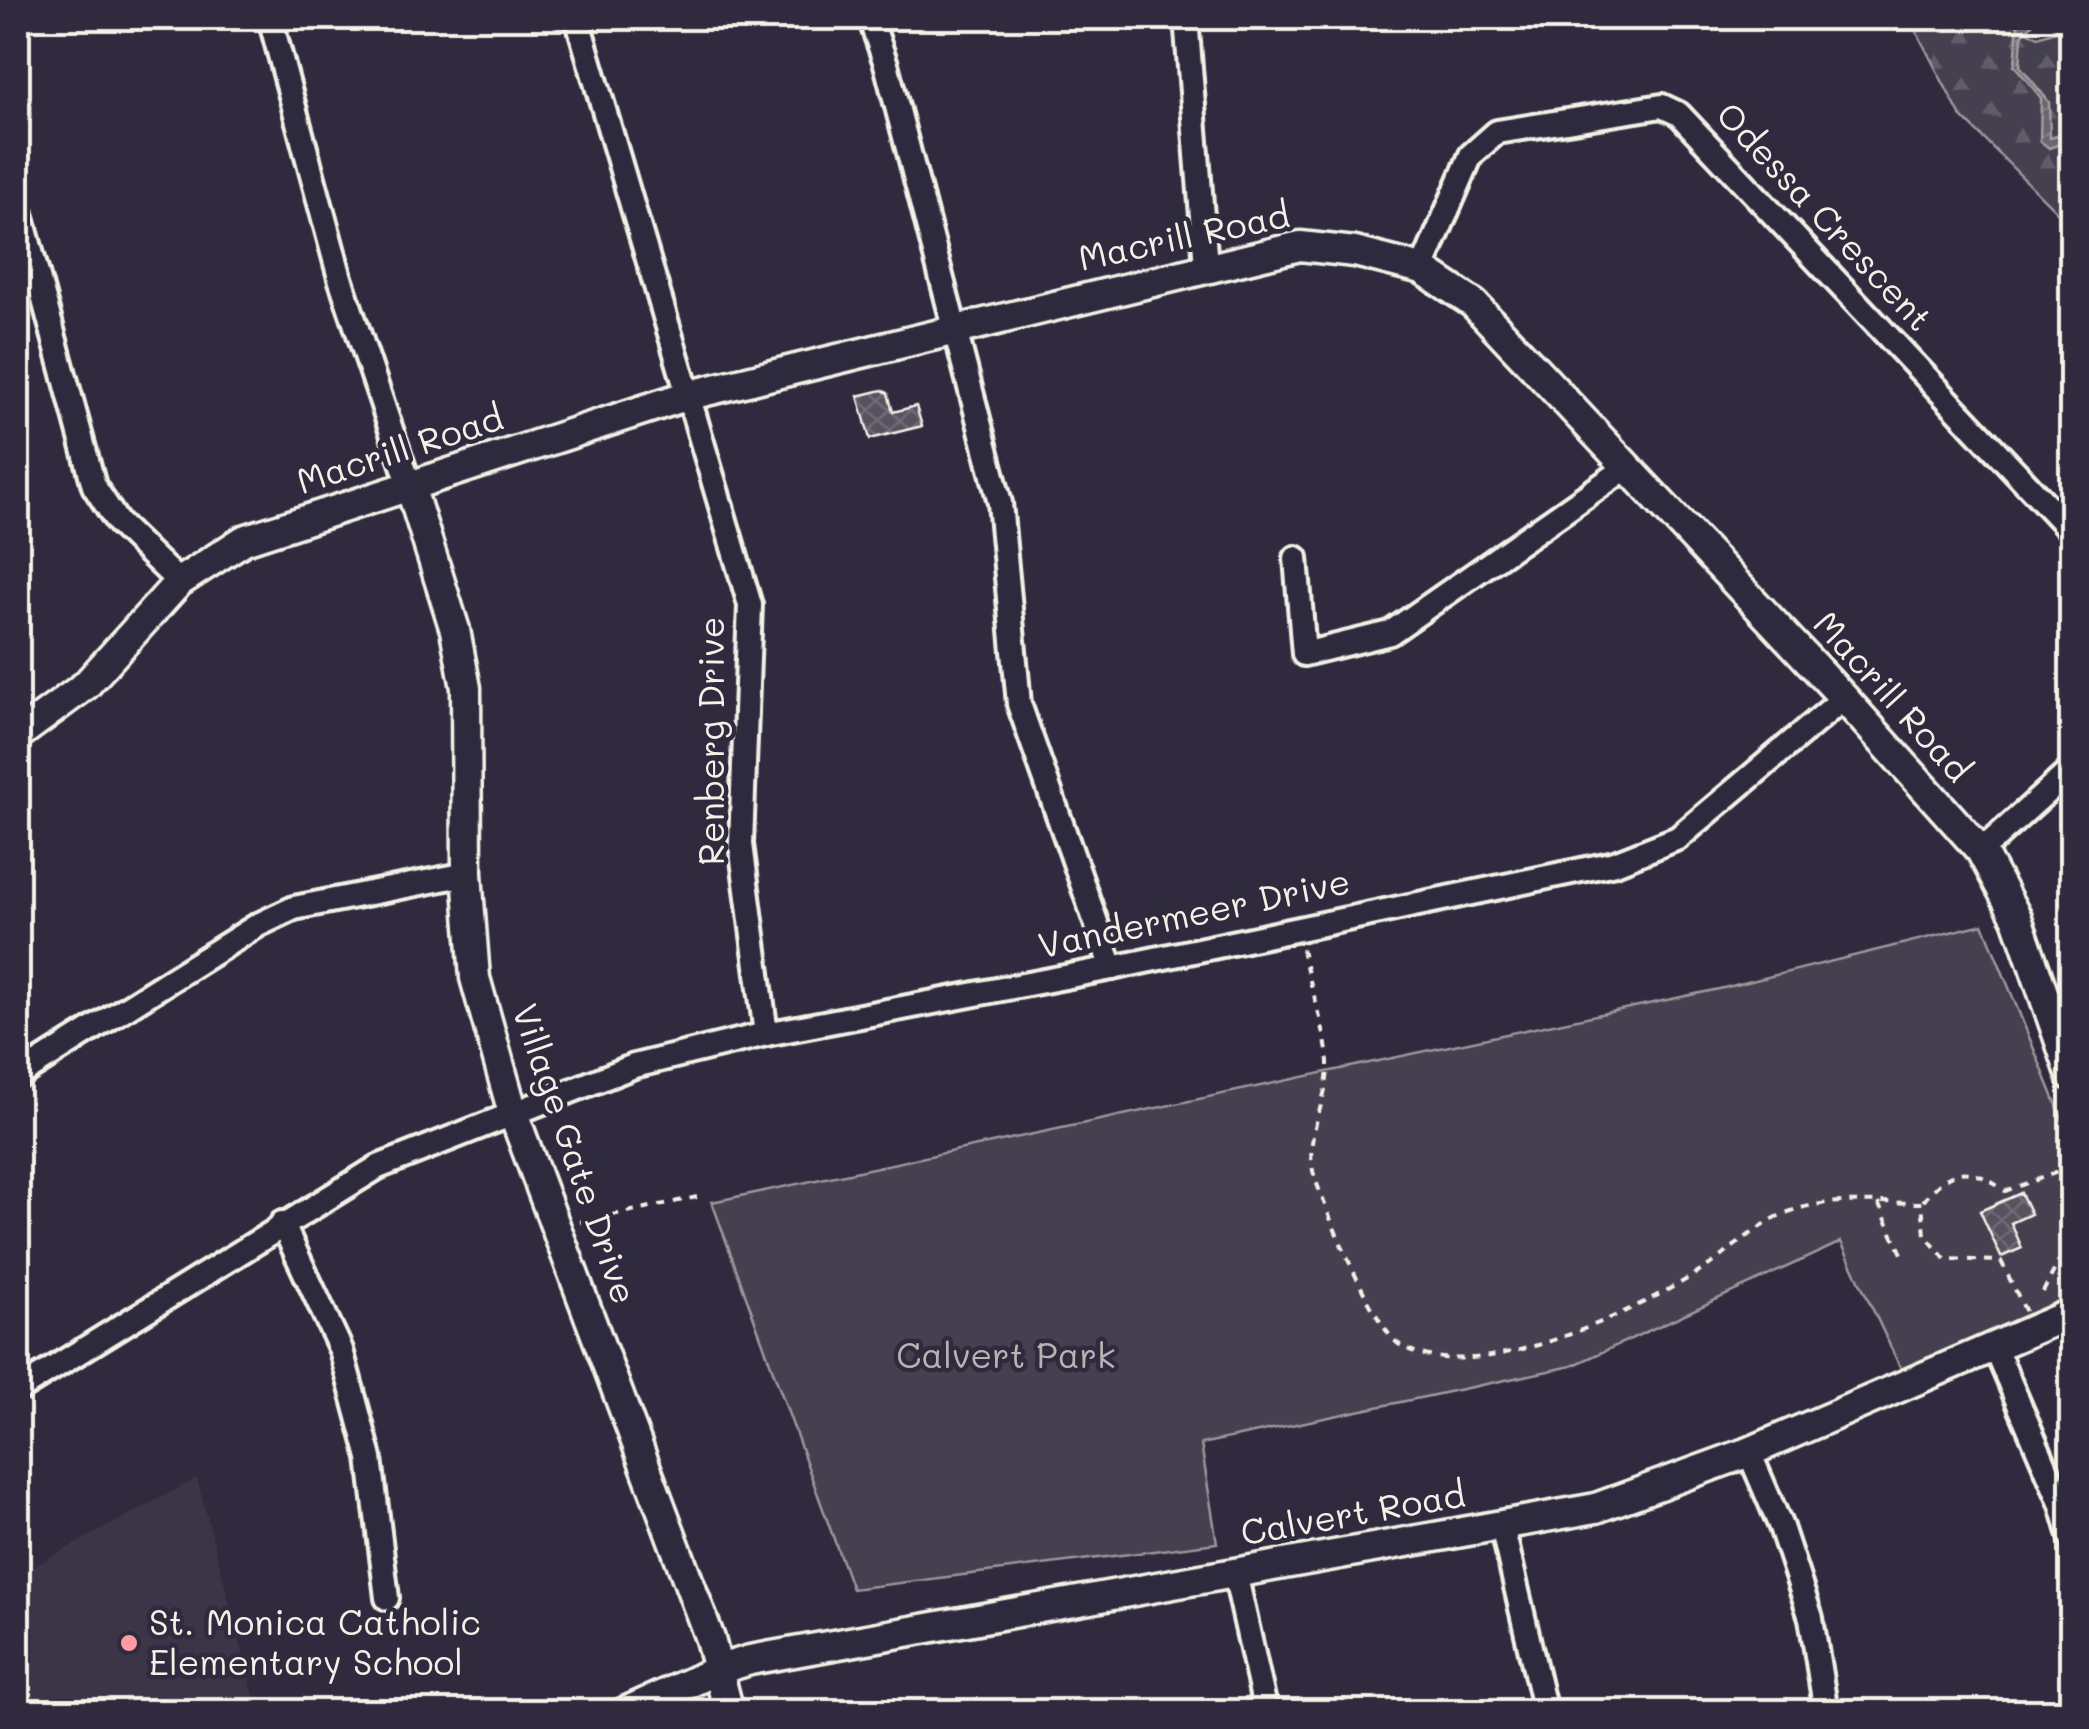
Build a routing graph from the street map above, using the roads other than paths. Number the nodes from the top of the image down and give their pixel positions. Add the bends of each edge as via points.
1 (270, 18) edge
2 (577, 18) edge
3 (870, 18) edge
4 (1186, 18) edge
5 (18, 203) edge
6 (1206, 266) junction
7 (1422, 270) junction
8 (956, 328) junction
9 (686, 396) junction
10 (1626, 468) junction
11 (410, 486) junction
12 (2072, 532) edge
13 (1296, 558) dead end
14 (178, 582) junction
15 (1844, 698) junction
16 (18, 735) edge
17 (2072, 769) edge
18 (1980, 851) junction
19 (467, 874) junction
20 (1112, 968) junction
21 (766, 1034) junction
22 (18, 1076) edge
23 (2072, 1076) edge
24 (514, 1113) junction
25 (282, 1223) junction
26 (2072, 1314) edge
27 (1996, 1348) junction
28 (18, 1390) edge
29 (1749, 1452) junction
30 (1502, 1526) junction
31 (2072, 1540) edge
32 (1235, 1573) junction
33 (387, 1598) dead end
34 (720, 1668) junction
35 (625, 1712) edge
36 (730, 1712) edge
37 (1266, 1712) edge
38 (1545, 1712) edge
39 (1826, 1712) edge

1 - 11 street via 340,278
2 - 9 street, Renberg Drive
3 - 8 street
4 - 6 street
5 - 14 street via 94,486 118,523
6 - 7 street, Macrill Road via 1300,246
6 - 8 street, Macrill Road
7 - 10 street, Macrill Road via 1474,304
7 - 12 street, Odessa Crescent via 1471,155 1497,132 1662,106 1679,114
8 - 9 street, Macrill Road
8 - 20 street via 1000,503 1019,704
9 - 11 street, Macrill Road
9 - 21 street, Renberg Drive via 750,605 742,844
10 - 13 street via 1390,633 1304,654
10 - 15 street, Macrill Road
11 - 14 street, Macrill Road via 244,540
11 - 19 street, Village Gate Drive via 466,688
14 - 16 street, Macrill Road via 86,685
15 - 18 street, Macrill Road
15 - 20 street, Vandermeer Drive via 1678,838 1615,863
17 - 18 street
18 - 23 street, Macrill Road via 2017,918
19 - 22 street via 294,908
19 - 24 street, Village Gate Drive via 476,978
20 - 21 street, Vandermeer Drive
21 - 24 street, Vandermeer Drive via 634,1066
24 - 25 street, Vandermeer Drive via 378,1167
24 - 34 street, Village Gate Drive
25 - 28 street, Vandermeer Drive
25 - 33 street via 341,1350 370,1458
26 - 27 street, Calvert Road
27 - 29 street, Calvert Road
27 - 31 street
29 - 30 street, Calvert Road via 1596,1508
29 - 39 street via 1811,1618
30 - 32 street, Calvert Road
30 - 38 street
32 - 34 street, Calvert Road
32 - 37 street
34 - 35 street, Calvert Road
34 - 36 street, Village Gate Drive

